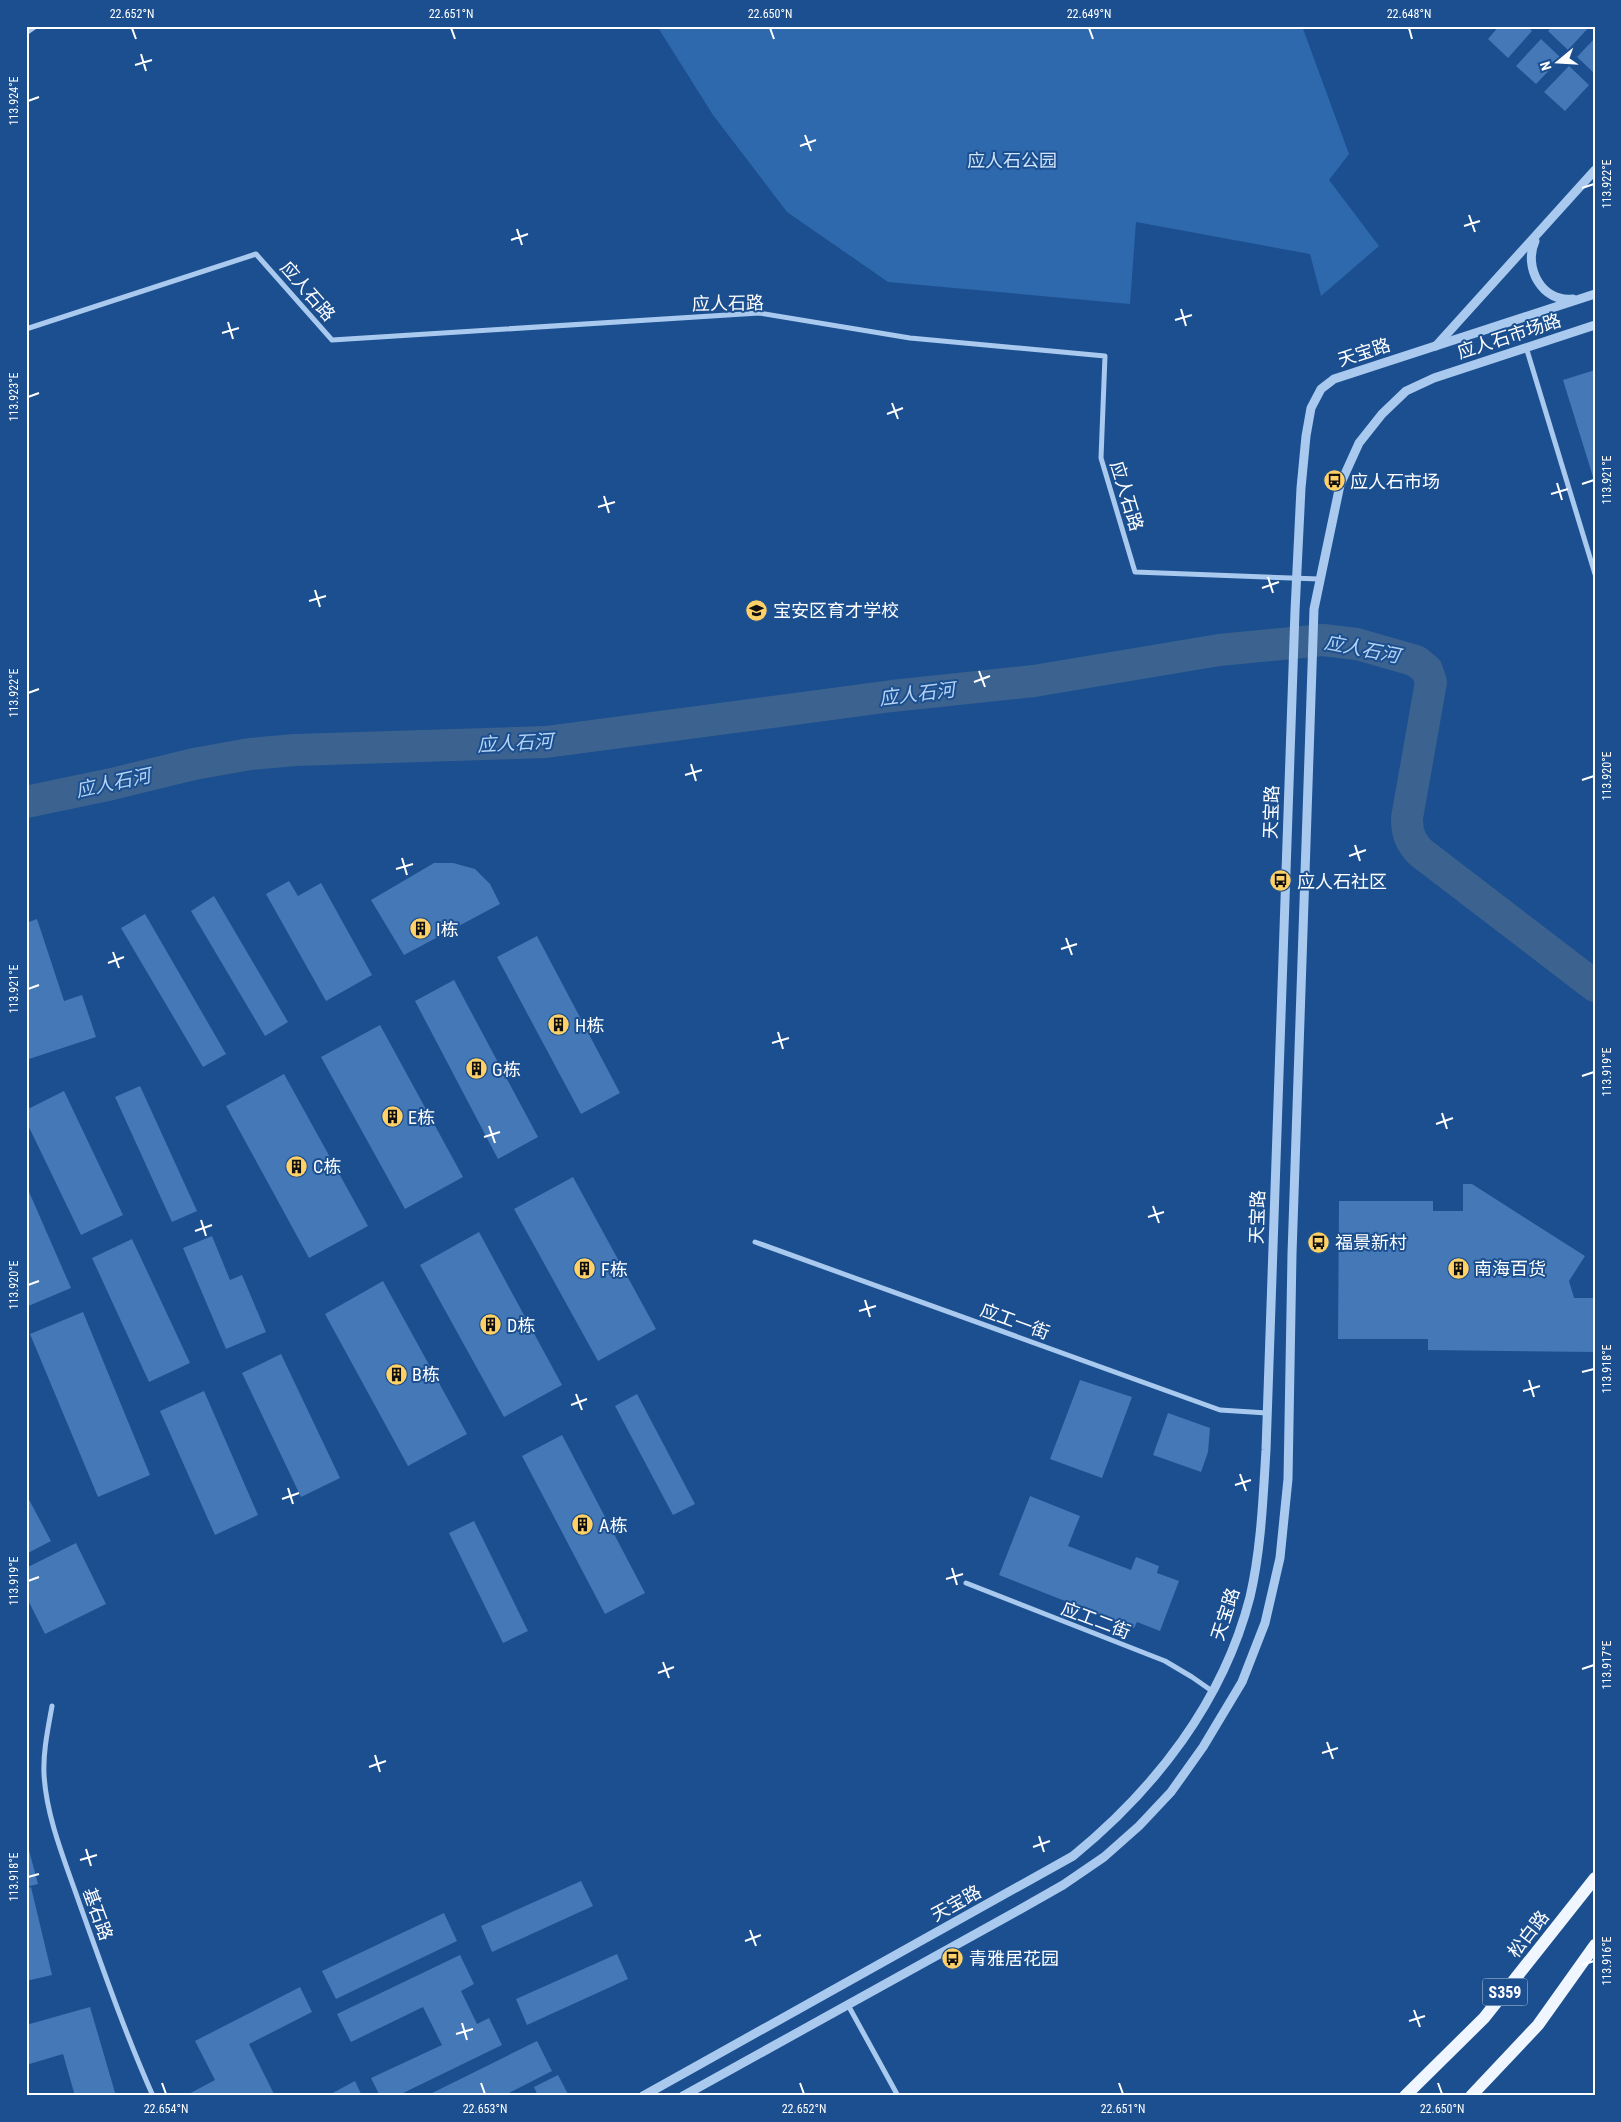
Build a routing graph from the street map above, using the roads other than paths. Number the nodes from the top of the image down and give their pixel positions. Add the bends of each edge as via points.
1 (36, 26) edge
2 (26, 33) edge
3 (1595, 170) edge
4 (1540, 232) junction
5 (1595, 294) edge
6 (1582, 298) junction
7 (1595, 325) edge
8 (26, 329) edge
9 (1436, 346) junction
10 (1526, 347) junction
11 (1434, 378) joint
12 (1595, 574) edge
13 (1296, 578) junction
14 (1319, 579) junction
15 (755, 1242) dead end
16 (1267, 1413) junction
17 (966, 1583) dead end
18 (1212, 1691) junction
19 (52, 1706) dead end
20 (1595, 1878) edge
21 (1595, 1945) edge
22 (848, 2005) junction
23 (153, 2096) edge
24 (643, 2096) edge
25 (683, 2096) edge
26 (898, 2096) edge
27 (1405, 2096) edge
28 (1471, 2096) edge

1 - 2 street
3 - 4 street, 天宝路
4 - 6 street via 1530,256 1537,282 1556,297 1568,300
4 - 9 street, 天宝路
5 - 6 street, 应人石市场路
6 - 9 street, 应人石市场路
7 - 10 street, 应人石市场路
8 - 13 street, 应人石路 via 256,254 332,340 759,313 910,338 1104,356 1101,458 1135,572
9 - 13 street, 天宝路 via 1334,379 1321,389 1311,408 1306,436
10 - 11 street, 应人石市场路
10 - 12 street
11 - 14 street, 天宝路 via 1406,391 1359,443 1340,485
13 - 14 street, 应人石路
13 - 16 street, 天宝路
14 - 22 street, 天宝路 via 1314,609 1288,1479 1280,1558 1265,1623 1242,1682 1203,1747 1171,1792 1139,1826 1104,1857 1063,1885
15 - 16 street, 应工一街 via 1220,1410
16 - 18 street, 天宝路 via 1262,1512 1250,1597 1234,1644
17 - 18 street, 应工二街 via 1165,1662
18 - 24 street, 天宝路 via 1169,1761 1141,1794 1074,1856
19 - 23 street, 基石路 via 45,1746 47,1802 111,1991
20 - 27 main road, 松白路 / S359 via 1484,2018
21 - 28 main road, S359 via 1538,2025
22 - 25 street, 天宝路
22 - 26 street

